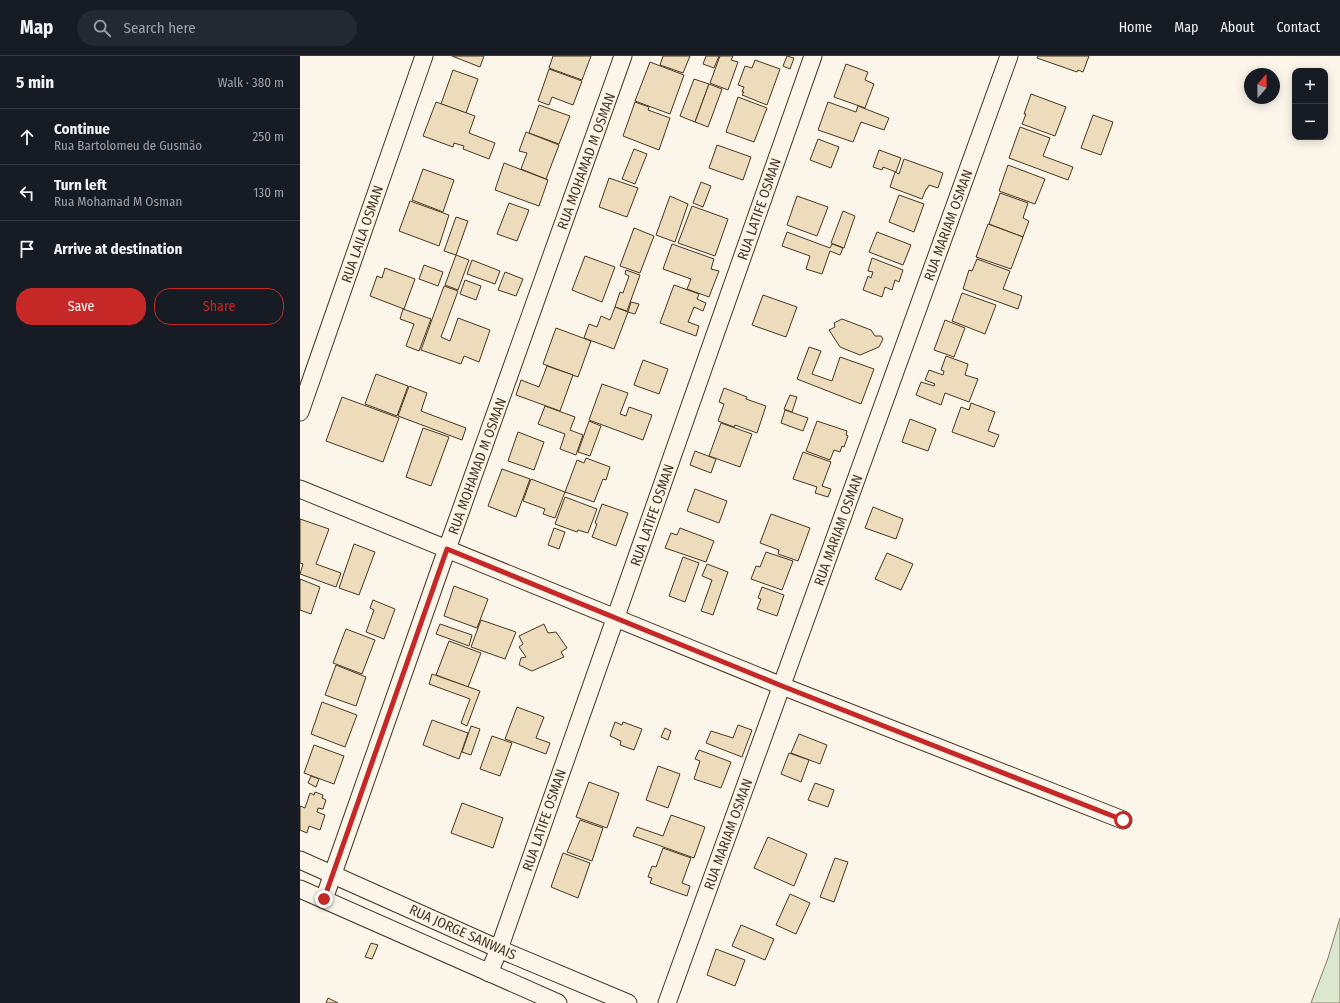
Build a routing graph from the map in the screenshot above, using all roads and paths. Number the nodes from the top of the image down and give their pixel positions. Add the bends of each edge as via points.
1 (424, 56) edge
2 (623, 56) edge
3 (813, 56) edge
4 (1009, 56) edge
5 (300, 412) edge
6 (300, 489) edge
7 (447, 549) junction
8 (615, 618) junction
9 (782, 686) junction
10 (1123, 820) dead end
11 (300, 860) edge
12 (334, 874) junction
13 (300, 889) edge
14 (324, 899) junction
15 (499, 949) junction
16 (489, 972) junction
17 (558, 1003) edge
18 (628, 1003) edge
19 (667, 1003) edge

1 - 5 street, RUA LAILA OSMAN
2 - 7 street, RUA MOHAMAD M OSMAN
3 - 8 street, RUA LATIFE OSMAN
4 - 9 street, RUA MARIAM OSMAN
6 - 7 street
7 - 8 street
7 - 12 street, RUA MOHAMAD M OSMAN
8 - 9 street
8 - 15 street, RUA LATIFE OSMAN
9 - 10 street
9 - 19 street, RUA MARIAM OSMAN
11 - 12 street, RUA JORGE SANWAIS
12 - 14 street, RUA MOHAMAD M OSMAN
12 - 15 street, RUA JORGE SANWAIS
13 - 14 street, RUA JORGE SANWAIS
14 - 16 street, RUA JORGE SANWAIS
15 - 16 street, RUA LATIFE OSMAN
15 - 18 street, RUA JORGE SANWAIS
16 - 17 street, RUA JORGE SANWAIS

